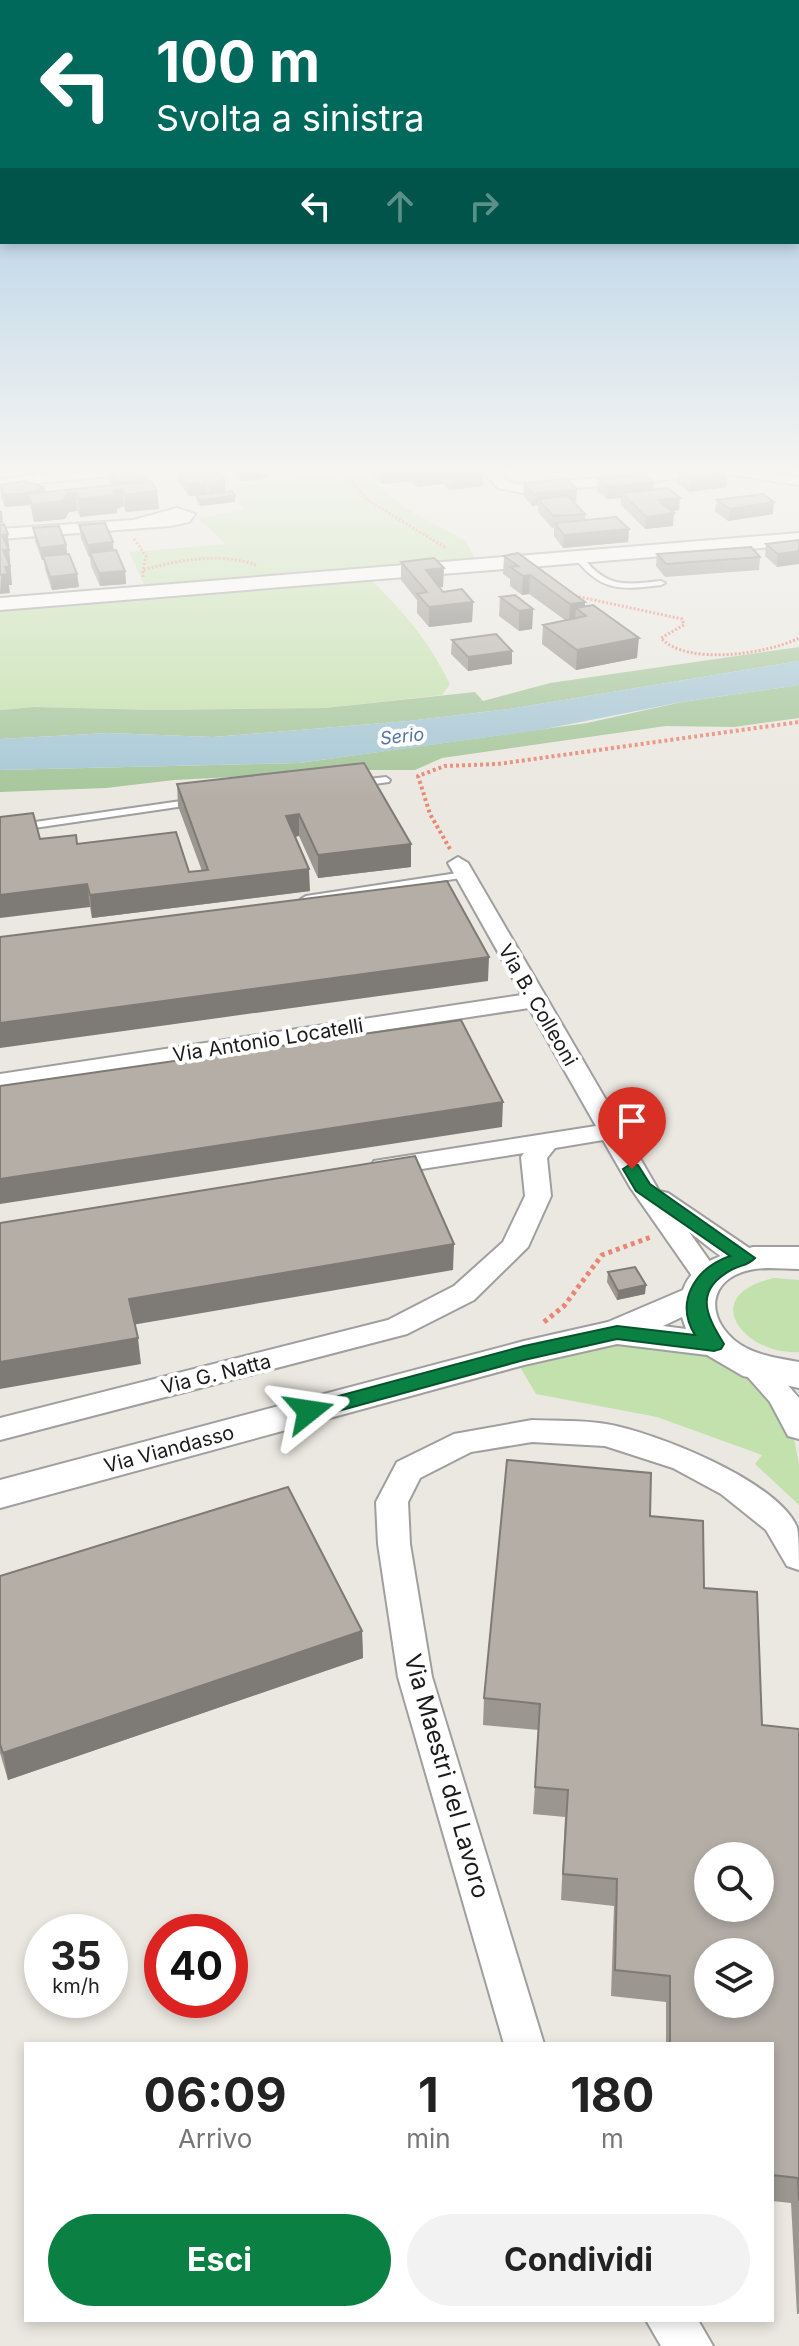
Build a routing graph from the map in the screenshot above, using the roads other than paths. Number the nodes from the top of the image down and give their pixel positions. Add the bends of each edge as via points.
1 (327, 578) edge
2 (595, 578) edge
3 (661, 583) dead end
4 (0, 604) edge
5 (386, 780) dead end
6 (354, 784) edge
7 (213, 800) edge
8 (0, 830) edge
9 (464, 880) joint
10 (290, 901) edge
11 (536, 1000) junction
12 (0, 1081) edge
13 (611, 1131) junction
14 (547, 1142) junction
15 (359, 1171) edge
16 (643, 1187) junction
17 (745, 1258) junction
18 (799, 1258) edge
19 (701, 1288) junction
20 (617, 1332) junction
21 (714, 1344) junction
22 (754, 1367) junction
23 (799, 1375) edge
24 (799, 1428) edge
25 (0, 1429) edge
26 (0, 1494) edge
27 (799, 1557) edge
28 (523, 2042) edge
29 (671, 2322) edge
30 (690, 2346) edge

1 - 4 street
2 - 3 lane via 608,585
5 - 6 lane
7 - 8 lane
9 - 10 lane
9 - 11 street, Via B. Colleoni
11 - 12 street, Via Antonio Locatelli
11 - 13 street, Via B. Colleoni
13 - 14 street
13 - 16 street, Via B. Colleoni
14 - 15 street
14 - 25 street, Via G. Natta via 534,1157 538,1196 514,1247 464,1293 397,1327
16 - 17 street, Via B. Colleoni
16 - 19 street, Via B. Colleoni
17 - 18 street
17 - 19 street, Via Viandasso via 724,1265
19 - 20 street, Via Viandasso
19 - 21 street via 695,1313
20 - 21 street, Via Viandasso
20 - 26 street, Via Viandasso
21 - 22 street
22 - 23 street
22 - 24 street via 780,1389
27 - 28 street, Via Maestri del Lavoro via 777,1521 732,1486 684,1460 606,1435 532,1431 465,1442 408,1470 392,1502 415,1677
29 - 30 street

